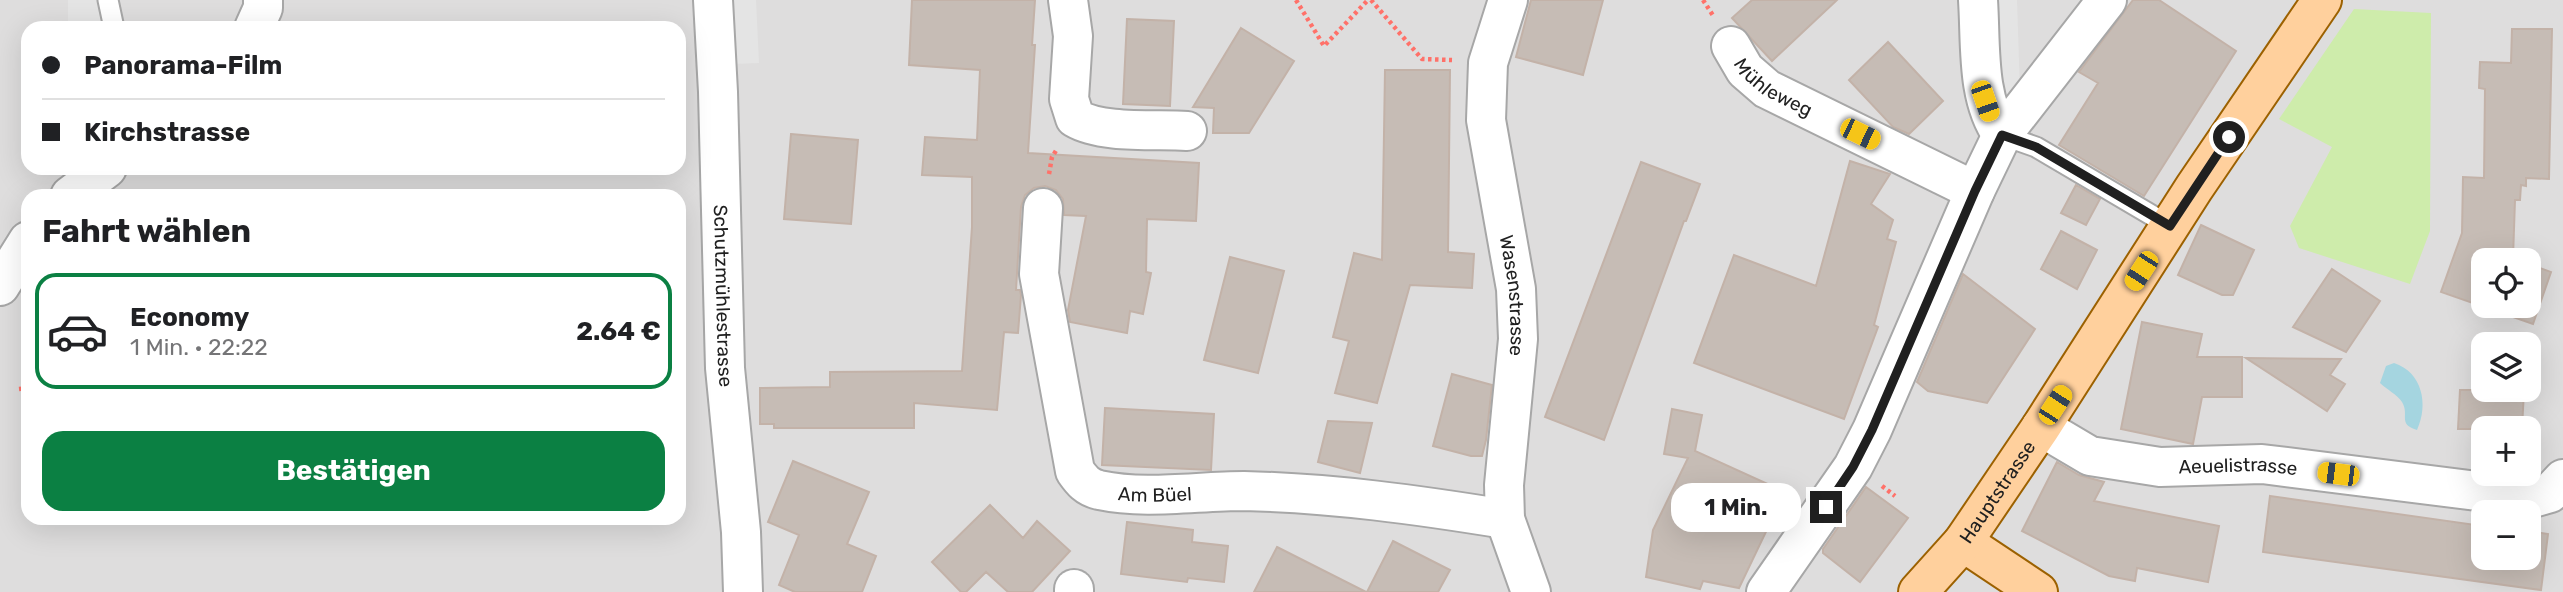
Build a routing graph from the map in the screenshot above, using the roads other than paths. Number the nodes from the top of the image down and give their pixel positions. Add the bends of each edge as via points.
1 (108, 0) edge
2 (263, 0) edge
3 (713, 0) edge
4 (1068, 0) edge
5 (1508, 0) edge
6 (1978, 0) edge
7 (2107, 0) edge
8 (2322, 0) edge
9 (112, 21) edge
10 (257, 21) edge
11 (1731, 46) dead end
12 (1187, 131) dead end
13 (2002, 135) junction
14 (98, 175) edge
15 (79, 189) edge
16 (1975, 191) junction
17 (1043, 208) road end
18 (2170, 226) junction
19 (21, 251) edge
20 (0, 286) edge
21 (2041, 427) junction
22 (2563, 480) edge
23 (1505, 519) junction
24 (1963, 542) junction
25 (743, 592) edge
26 (1531, 592) edge
27 (1766, 592) edge
28 (1919, 592) edge
29 (2038, 592) edge

1 - 9 lane
2 - 10 street
3 - 25 street, Schutzmühlestrasse via 725,368
4 - 12 street via 1073,36 1069,99 1075,118 1099,127
5 - 23 street, Wasenstrasse via 1488,63 1486,120 1516,289 1518,339 1506,447
6 - 13 street via 1985,101
7 - 13 street
8 - 18 main road, Hauptstrasse
11 - 16 street, Mühleweg via 1745,70 1767,89
13 - 16 street
13 - 18 lane via 2036,147
14 - 15 street
16 - 27 street via 1853,467
17 - 23 street, Am Büel via 1039,274 1075,471 1083,484 1096,490 1154,494 1243,491 1366,498
18 - 21 main road, Hauptstrasse
19 - 20 street
21 - 22 street, Aeuelistrasse via 2090,457 2160,467 2262,464 2533,498 2550,493
21 - 24 main road, Hauptstrasse
23 - 26 street, Wasenstrasse
24 - 28 main road, Hauptstrasse
24 - 29 main road

